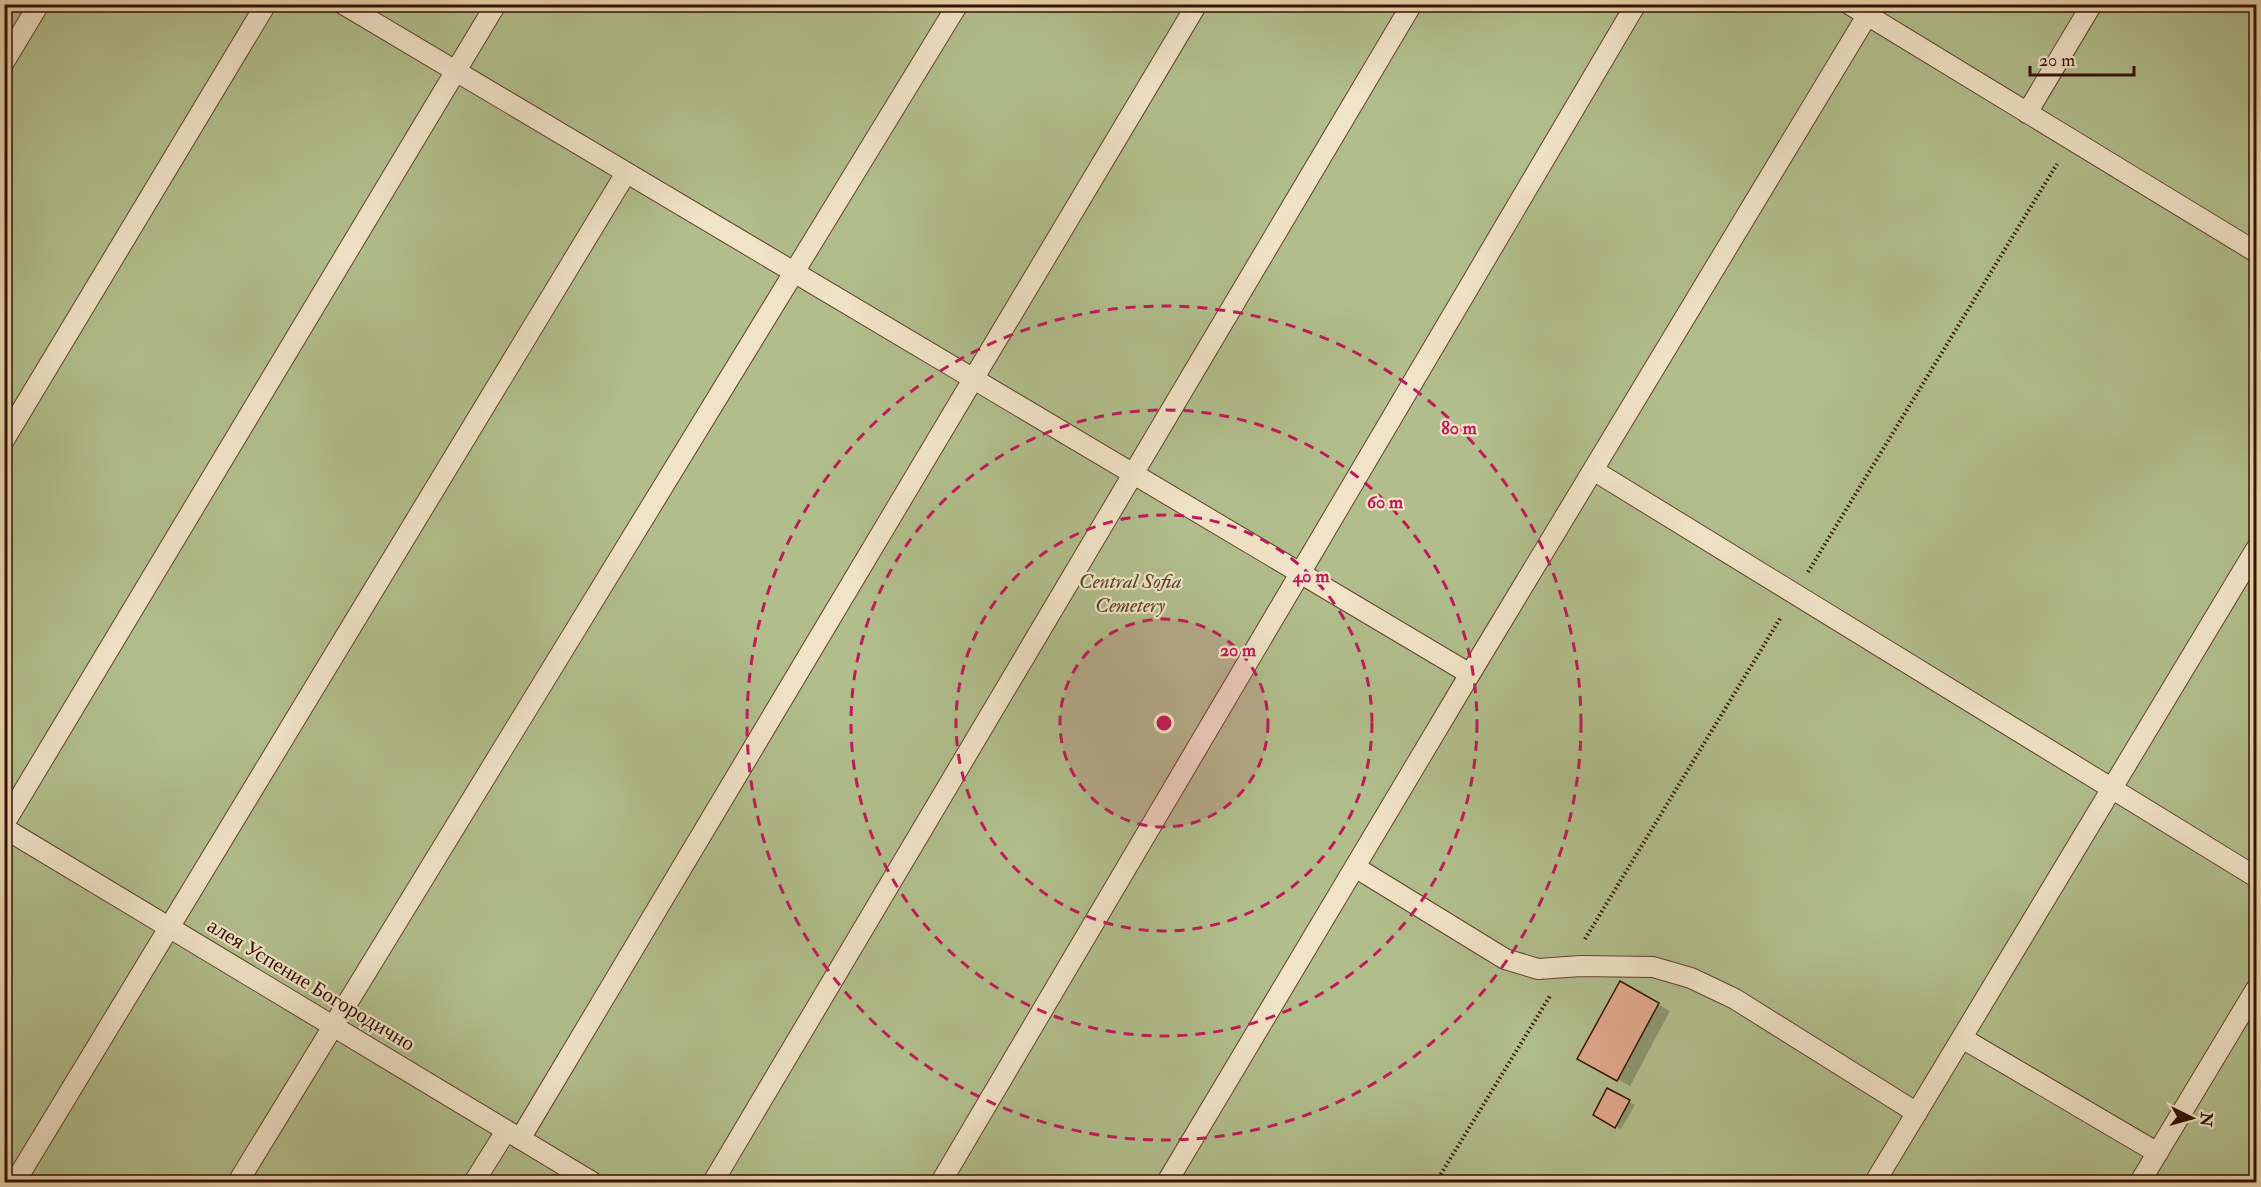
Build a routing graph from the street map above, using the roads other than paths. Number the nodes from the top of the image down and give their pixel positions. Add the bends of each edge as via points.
1 (39, 4) edge
2 (266, 4) edge
3 (343, 4) edge
4 (496, 4) edge
5 (958, 4) edge
6 (1197, 4) edge
7 (1412, 4) edge
8 (1636, 4) edge
9 (1850, 4) edge
10 (2092, 4) edge
11 (1871, 10) edge
12 (4, 63) edge
13 (456, 72) junction
14 (2027, 112) junction
15 (626, 172) junction
16 (2256, 252) edge
17 (794, 272) junction
18 (974, 379) junction
19 (4, 440) edge
20 (1593, 470) junction
21 (1133, 474) junction
22 (2256, 549) edge
23 (1300, 573) junction
24 (1470, 674) junction
25 (2112, 789) junction
26 (4, 826) edge
27 (1355, 867) junction
28 (2256, 878) edge
29 (169, 927) junction
30 (2256, 989) edge
31 (334, 1027) junction
32 (1962, 1038) junction
33 (1917, 1113) junction
34 (513, 1135) junction
35 (2158, 1153) junction
36 (15, 1182) edge
37 (238, 1182) edge
38 (474, 1182) edge
39 (592, 1182) edge
40 (713, 1182) edge
41 (941, 1182) edge
42 (1167, 1182) edge
43 (1875, 1182) edge
44 (2140, 1182) edge

1 - 12 lane
2 - 19 lane
3 - 13 lane
4 - 13 lane
5 - 17 lane
6 - 18 lane
7 - 21 lane
8 - 23 lane
9 - 11 lane
10 - 14 lane
11 - 14 lane
11 - 20 lane
13 - 15 lane
13 - 26 lane
14 - 16 lane
15 - 17 lane
15 - 29 lane
17 - 18 lane
17 - 31 lane
18 - 21 lane
18 - 34 lane
20 - 24 lane
20 - 25 lane
21 - 23 lane
21 - 40 lane
22 - 25 lane
23 - 24 lane
23 - 41 lane
24 - 27 lane
25 - 28 lane
25 - 32 lane
26 - 29 lane, алея Успение Богородично
27 - 33 lane via 1505,960 1538,969 1653,967 1691,978 1735,999
27 - 42 lane
29 - 31 lane, алея Успение Богородично
29 - 36 lane
30 - 35 lane
31 - 34 lane, алея Успение Богородично
31 - 37 lane
32 - 33 lane
32 - 35 lane
33 - 43 lane
34 - 38 lane
34 - 39 lane, алея Успение Богородично
35 - 44 lane

